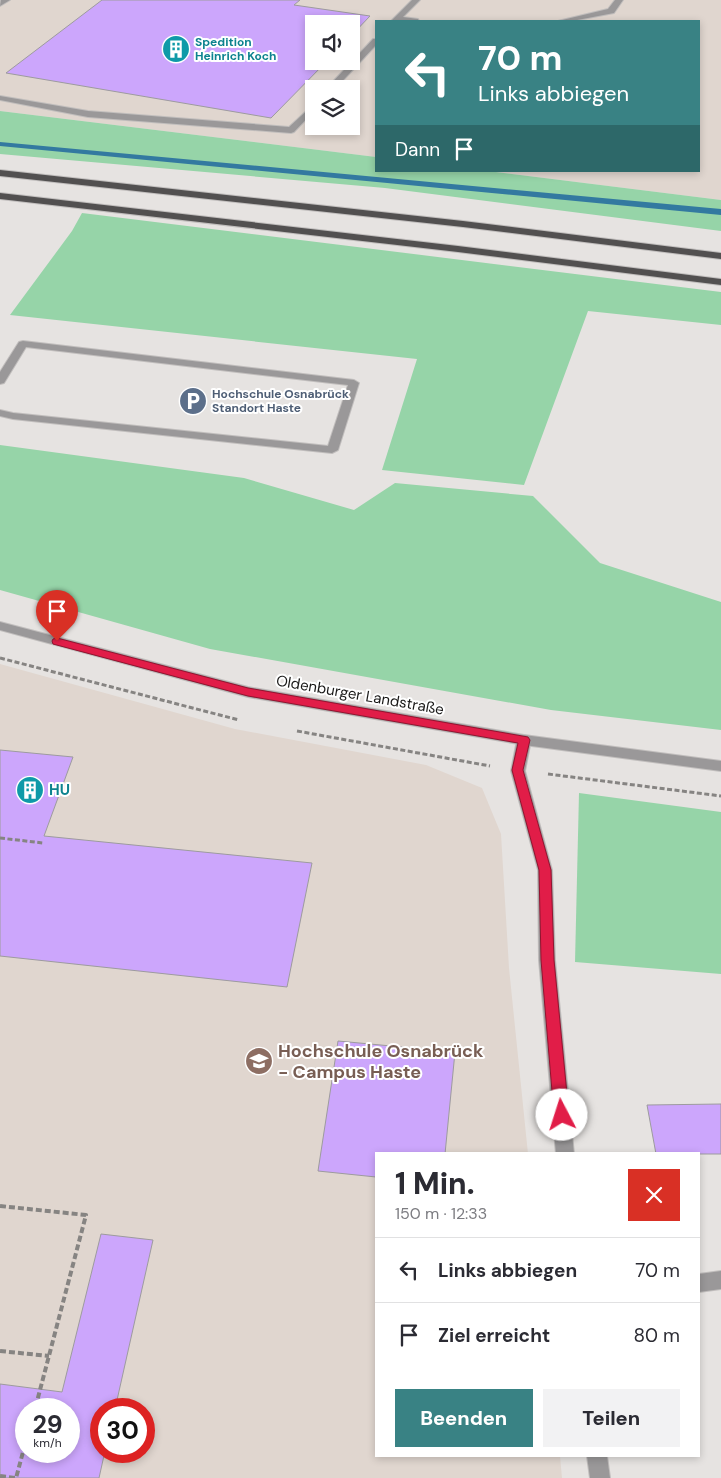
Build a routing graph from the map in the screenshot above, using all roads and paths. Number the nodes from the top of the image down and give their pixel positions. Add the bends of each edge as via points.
1 (6, 0) edge
2 (416, 0) edge
3 (619, 0) edge
4 (0, 4) edge
5 (396, 20) edge
6 (567, 20) edge
7 (375, 42) edge
8 (339, 80) edge
9 (0, 98) edge
10 (305, 115) edge
11 (0, 174) edge
12 (0, 196) edge
13 (721, 256) edge
14 (721, 282) edge
15 (0, 381) edge
16 (0, 413) edge
17 (0, 626) edge
18 (524, 740) junction
19 (721, 766) edge
20 (0, 838) edge
21 (43, 843) dead end
22 (565, 1152) edge
23 (0, 1206) edge
24 (721, 1280) edge
25 (700, 1283) edge
26 (0, 1351) edge
27 (49, 1356) junction
28 (38, 1398) edge
29 (597, 1457) edge
30 (20, 1463) edge
31 (0, 1476) edge
32 (600, 1478) edge

1 - 4 street
2 - 5 street
3 - 6 street via 611,11
7 - 8 street
9 - 10 street via 88,114 291,130
11 - 13 highway via 453,223
12 - 14 highway
15 - 16 street via 23,344 354,383 332,450
17 - 18 street, Oldenburger Landstraße via 248,692
18 - 19 street, Oldenburger Landstraße
18 - 22 street via 518,770 545,870 547,960
20 - 21 path
23 - 27 path via 86,1215
24 - 25 street
26 - 27 path
27 - 28 path
29 - 32 street
30 - 31 path via 16,1478

